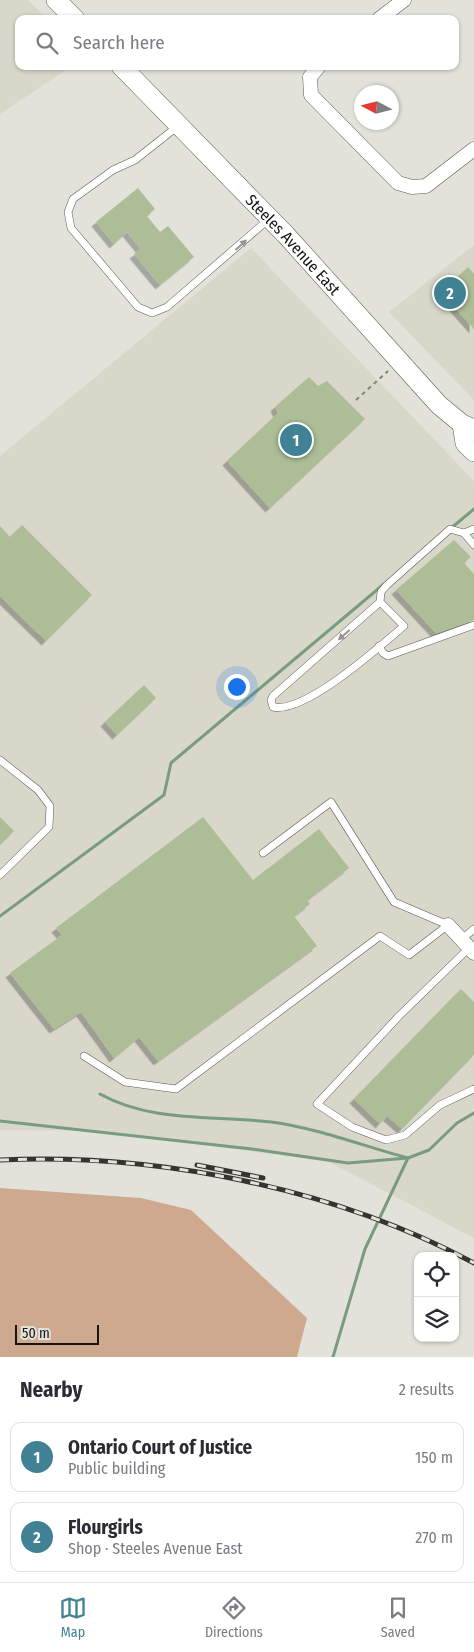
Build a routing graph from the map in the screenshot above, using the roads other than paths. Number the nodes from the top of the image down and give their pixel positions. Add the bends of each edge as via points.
1 (56, 0) edge
2 (404, 0) edge
3 (71, 15) edge
4 (384, 15) edge
5 (125, 70) edge
6 (316, 70) edge
7 (178, 125) junction
8 (474, 149) edge
9 (270, 218) junction
10 (468, 426) edge
11 (474, 452) edge
12 (474, 528) edge
13 (464, 533) junction
14 (474, 545) edge
15 (380, 602) junction
16 (474, 625) edge
17 (380, 646) junction
18 (0, 760) edge
19 (263, 853) dead end
20 (0, 876) edge
21 (448, 925) junction
22 (474, 929) edge
23 (468, 947) edge
24 (84, 1056) dead end
25 (474, 1089) edge

1 - 3 main road
2 - 4 street
5 - 7 main road, Steeles Avenue East
6 - 8 street via 310,77 311,95 398,183 426,186
7 - 9 main road, Steeles Avenue East
7 -> 9 lane via 136,160 113,170 73,199 68,212 71,228 138,307 152,314 167,307
9 - 10 main road, Steeles Avenue East via 439,405
10 - 11 main road, Steeles Avenue East via 465,443
12 - 13 lane
13 - 14 lane
13 - 15 lane via 450,529 380,592
15 - 17 lane via 404,626
15 -> 17 lane via 273,696 271,704 273,707 286,707 335,682
16 - 17 lane via 388,656
18 - 20 lane via 38,790 50,806 49,827
19 - 21 lane via 331,802 394,902
21 - 23 street
21 - 24 lane via 409,955 380,936 176,1089 124,1082
22 - 23 lane
23 - 25 lane via 317,1104 352,1127 386,1140 405,1135 440,1105

